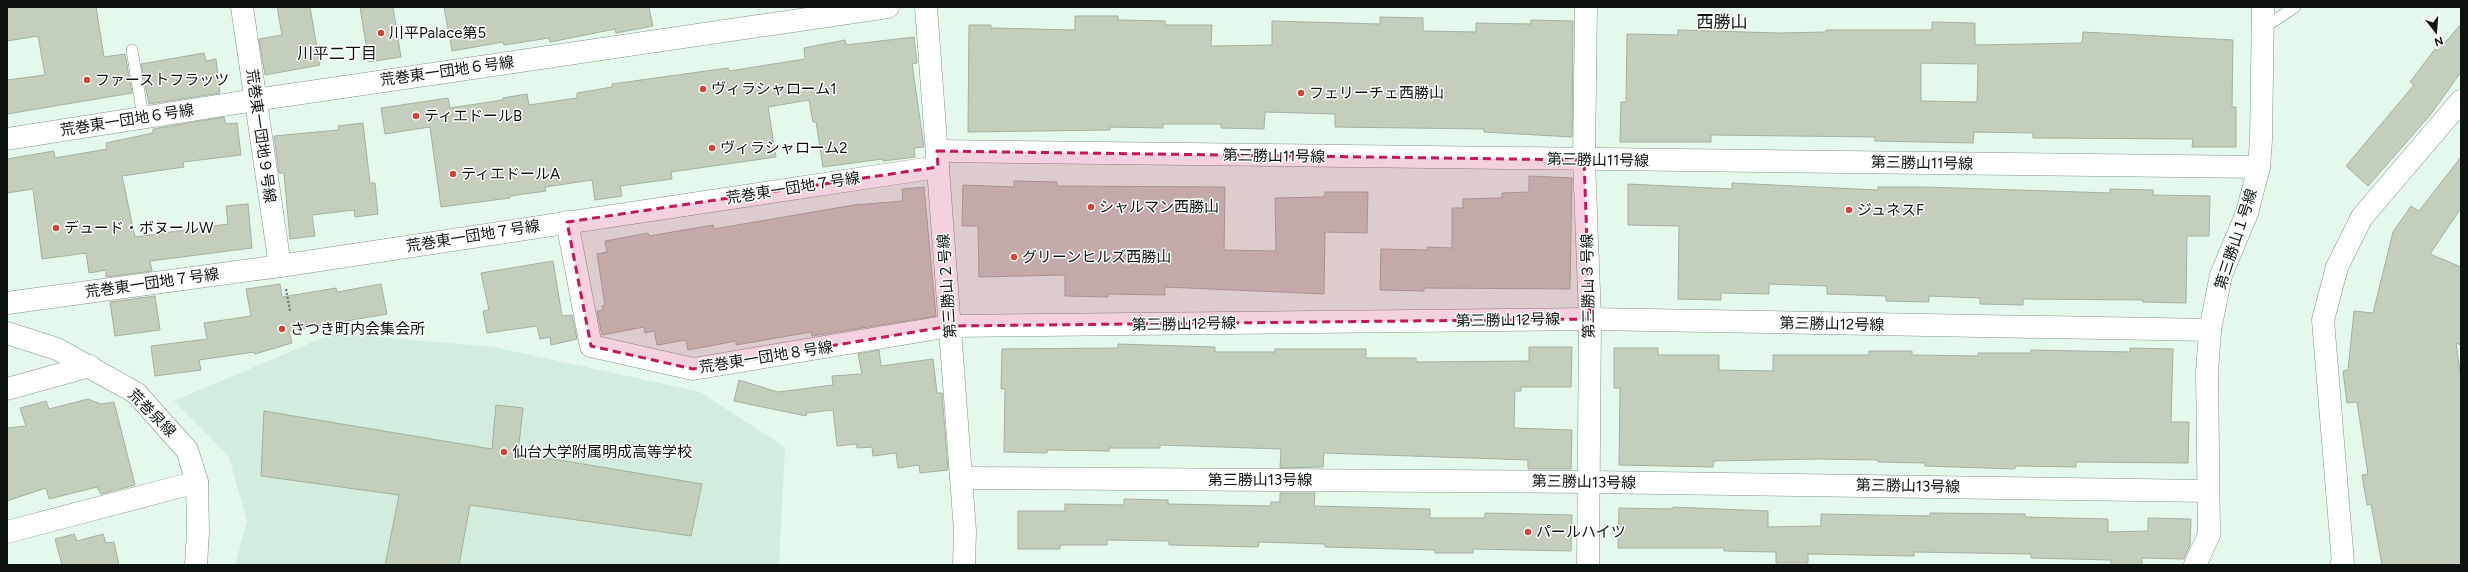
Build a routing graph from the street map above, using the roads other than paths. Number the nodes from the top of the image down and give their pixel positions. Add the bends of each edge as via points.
1 (242, 7) edge
2 (888, 7) edge
3 (926, 7) edge
4 (1586, 7) edge
5 (2263, 7) edge
6 (2295, 7) edge
7 (2262, 29) junction
8 (132, 50) dead end
9 (255, 100) junction
10 (2461, 101) edge
11 (144, 117) junction
12 (7, 139) edge
13 (937, 159) junction
14 (1584, 160) junction
15 (2259, 167) junction
16 (567, 222) junction
17 (280, 266) junction
18 (7, 303) edge
19 (1590, 320) junction
20 (950, 326) junction
21 (2210, 330) junction
22 (7, 334) edge
23 (90, 366) junction
24 (7, 389) edge
25 (961, 478) junction
26 (197, 482) junction
27 (1588, 482) junction
28 (2208, 491) junction
29 (7, 532) edge
30 (2343, 564) edge
31 (196, 565) edge
32 (964, 565) edge
33 (1588, 565) edge
34 (2196, 565) edge

1 - 9 street, 荒巻東一団地９号線
2 - 9 street, 荒巻東一団地６号線
3 - 13 street, 第三勝山２号線
4 - 14 street, 第三勝山３号線
5 - 7 street, 第三勝山１号線
6 - 7 lane
7 - 15 street, 第三勝山１号線
8 - 11 lane
9 - 11 street, 荒巻東一団地６号線
9 - 17 street, 荒巻東一団地９号線
10 - 30 street via 2362,217 2337,267 2323,320
11 - 12 street, 荒巻東一団地６号線
13 - 14 street, 第三勝山11号線
13 - 16 street, 荒巻東一団地７号線
13 - 20 street, 第三勝山２号線
14 - 15 street, 第三勝山11号線
14 - 19 street, 第三勝山３号線
15 - 21 street, 第三勝山１号線 via 2247,213 2221,275
16 - 17 street, 荒巻東一団地７号線
16 - 20 street, 荒巻東一団地８号線 via 590,346 693,369
17 - 18 street, 荒巻東一団地７号線
19 - 20 street, 第三勝山12号線
19 - 21 street, 第三勝山12号線
19 - 27 street, 第三勝山３号線
20 - 25 street, 第三勝山２号線
21 - 28 street, 第三勝山１号線 via 2207,372
22 - 23 street, 荒巻泉線 via 57,348
23 - 24 street
23 - 26 street, 荒巻泉線 via 136,393 156,414 187,450
25 - 27 street, 第三勝山13号線
25 - 32 street, 第三勝山２号線 via 965,531
26 - 29 street
26 - 31 street, 荒巻泉線
27 - 28 street, 第三勝山13号線
27 - 33 street, 第三勝山３号線
28 - 34 street, 第三勝山１号線 via 2209,535

